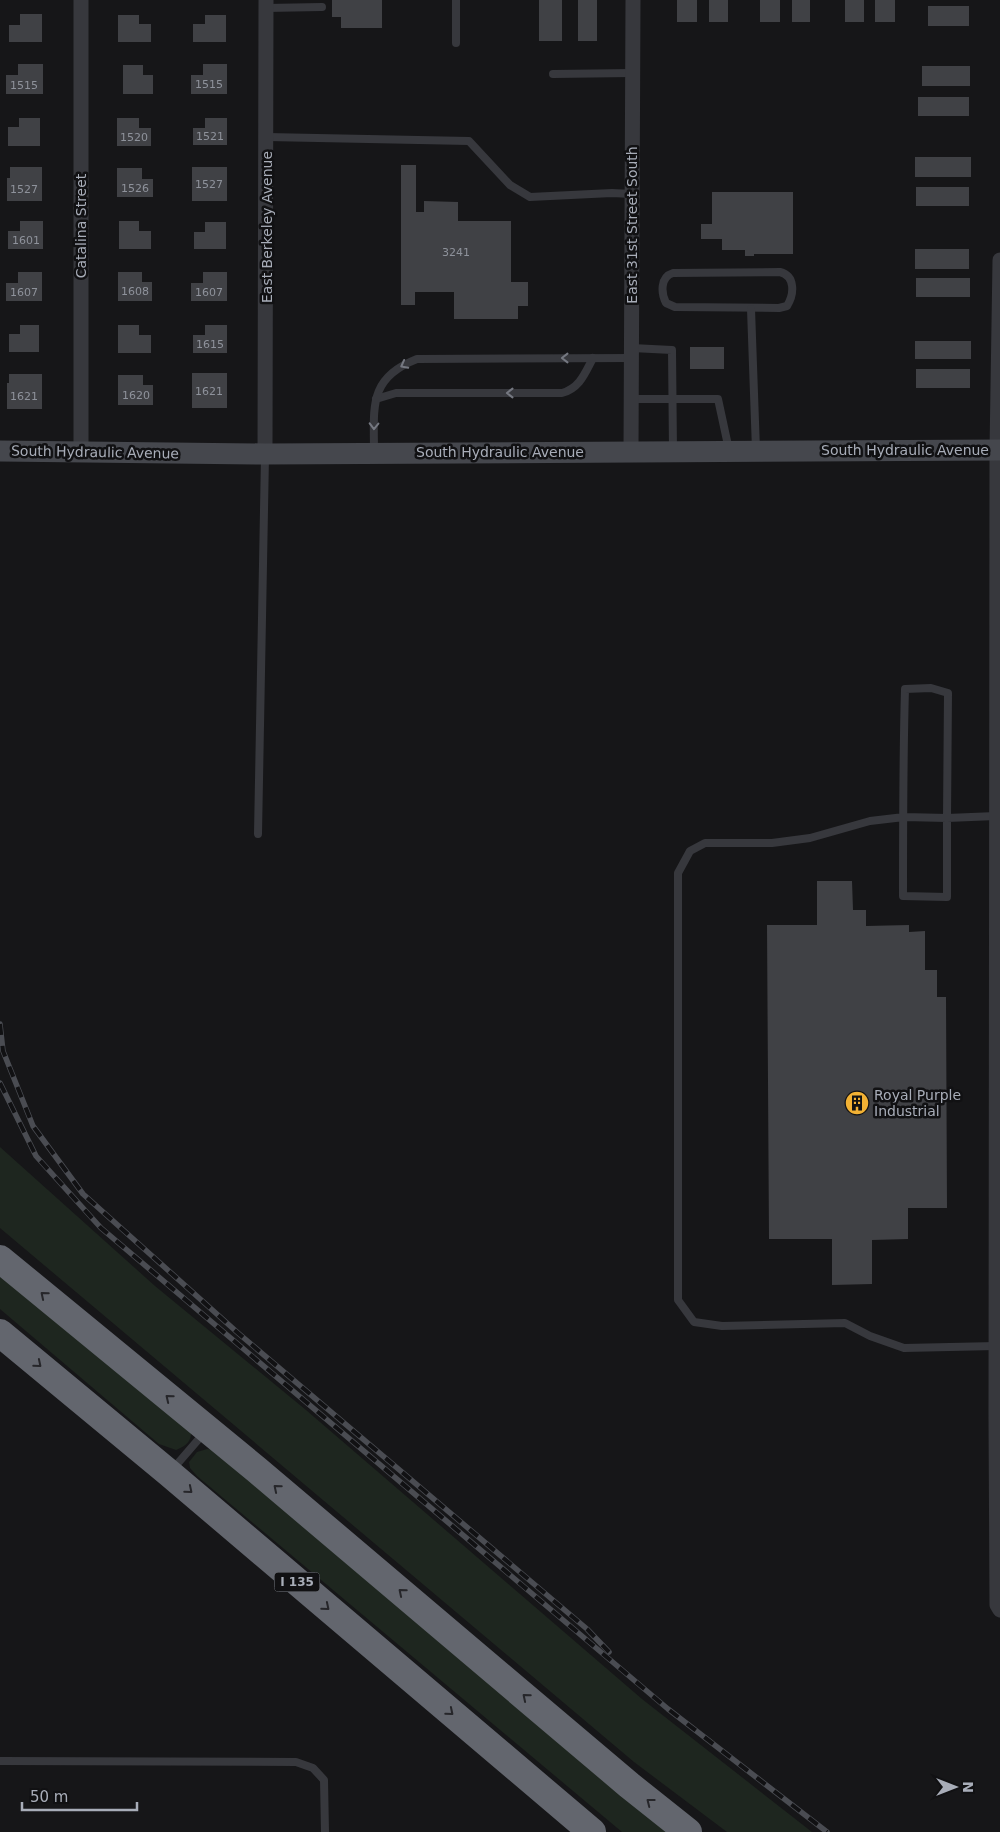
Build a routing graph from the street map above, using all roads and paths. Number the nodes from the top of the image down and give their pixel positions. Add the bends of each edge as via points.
1 (81, 0) edge
2 (456, 0) edge
3 (633, 0) edge
4 (266, 4) edge
5 (322, 7) dead end
6 (456, 43) dead end
7 (632, 73) junction
8 (553, 74) dead end
9 (267, 137) junction
10 (632, 194) junction
11 (1000, 260) edge
12 (751, 309) junction
13 (632, 353) junction
14 (593, 358) junction
15 (376, 399) junction
16 (632, 399) junction
17 (673, 399) junction
18 (673, 450) junction
19 (730, 450) junction
20 (756, 450) junction
21 (998, 450) edge
22 (0, 451) edge
23 (631, 451) junction
24 (81, 452) junction
25 (374, 453) junction
26 (265, 454) junction
27 (998, 515) edge
28 (996, 816) junction
29 (904, 817) junction
30 (947, 818) junction
31 (258, 834) dead end
32 (998, 871) edge
33 (0, 1259) edge
34 (0, 1333) edge
35 (996, 1346) junction
36 (207, 1429) junction
37 (169, 1473) junction
38 (998, 1525) edge
39 (1000, 1610) edge
40 (0, 1761) edge
41 (325, 1832) edge
42 (592, 1832) edge
43 (688, 1832) edge

1 - 24 street, Catalina Street
2 - 6 lane
3 - 7 street, East 31st Street South
4 - 5 lane
4 - 9 street, East Berkeley Avenue
7 - 8 lane
7 - 10 street, East 31st Street South
9 - 10 lane via 470,141 510,185 530,197
9 - 26 street, East Berkeley Avenue
10 - 13 street, East 31st Street South
11 - 21 street
12 - 12 lane via 787,306 792,293 790,277 780,272 673,273 664,280 662,296 670,306
12 - 20 lane
13 - 14 lane
13 - 16 street, East 31st Street South
13 - 17 lane via 672,350
14 -> 15 lane via 583,379 572,390 562,393 396,393
14 -> 15 lane via 417,359 393,372 381,384
15 -> 25 lane
16 - 17 lane
16 - 23 street, East 31st Street South
17 - 18 lane
17 - 19 lane via 718,399
18 - 19 street, South Hydraulic Avenue
18 - 23 street, South Hydraulic Avenue
19 - 20 street, South Hydraulic Avenue
20 - 21 street, South Hydraulic Avenue
21 - 27 street
22 - 24 street, South Hydraulic Avenue
23 - 25 street, South Hydraulic Avenue
24 - 26 street, South Hydraulic Avenue
25 - 26 street, South Hydraulic Avenue
26 - 31 lane
27 - 28 street
28 - 30 lane
28 - 32 street
29 - 30 lane
29 - 30 lane via 903,896 947,897
29 - 30 lane via 905,689 931,688 948,693
29 - 35 lane via 772,843 705,843 690,851 678,873 678,1300 694,1322 722,1326 845,1323 904,1348
32 - 35 street
36 -> 33 highway
34 -> 37 highway, I 135
35 - 38 street
36 - 37 lane
43 -> 36 highway
37 -> 42 highway, I 135
38 - 39 street via 997,1605
40 - 41 lane via 296,1762 313,1768 324,1780

